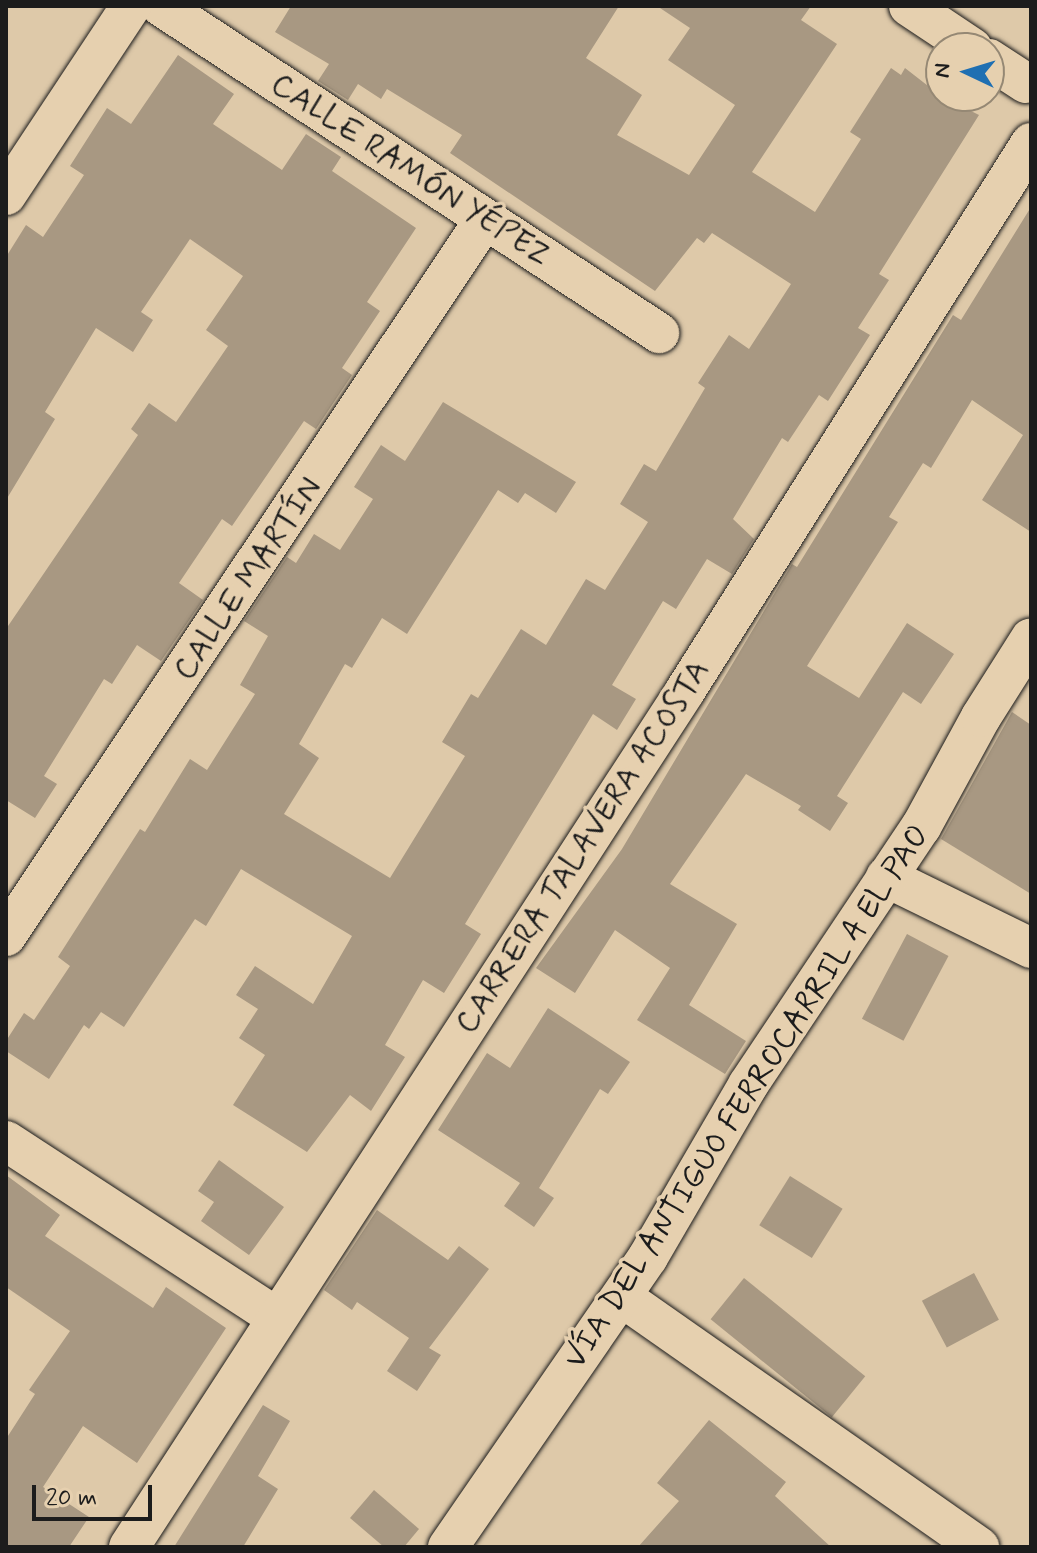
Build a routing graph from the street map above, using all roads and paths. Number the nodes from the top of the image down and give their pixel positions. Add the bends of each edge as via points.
1 (131, 6) edge
2 (161, 6) edge
3 (909, 6) edge
4 (948, 32) edge
5 (1005, 70) edge
6 (1029, 86) edge
7 (1031, 143) edge
8 (6, 195) edge
9 (485, 219) junction
10 (659, 333) dead end
11 (1031, 638) edge
12 (886, 877) junction
13 (6, 936) edge
14 (1031, 948) edge
15 (6, 1141) edge
16 (622, 1297) junction
17 (276, 1317) junction
18 (129, 1547) edge
19 (448, 1547) edge
20 (979, 1547) edge

1 - 8 street
2 - 9 street, CALLE RAMÓN YÉPEZ
3 - 4 street
5 - 6 street
7 - 17 street, CARRERA TALAVERA ACOSTA via 685,691
9 - 10 street, CALLE RAMÓN YÉPEZ
9 - 13 street, CALLE MARTÍN
11 - 12 street, VÍA DEL ANTIGUO FERROCARRIL A EL PAO
12 - 14 street
12 - 16 street, VÍA DEL ANTIGUO FERROCARRIL A EL PAO via 748,1085
15 - 17 street
16 - 19 street, VÍA DEL ANTIGUO FERROCARRIL A EL PAO
16 - 20 street
17 - 18 street, CARRERA TALAVERA ACOSTA

